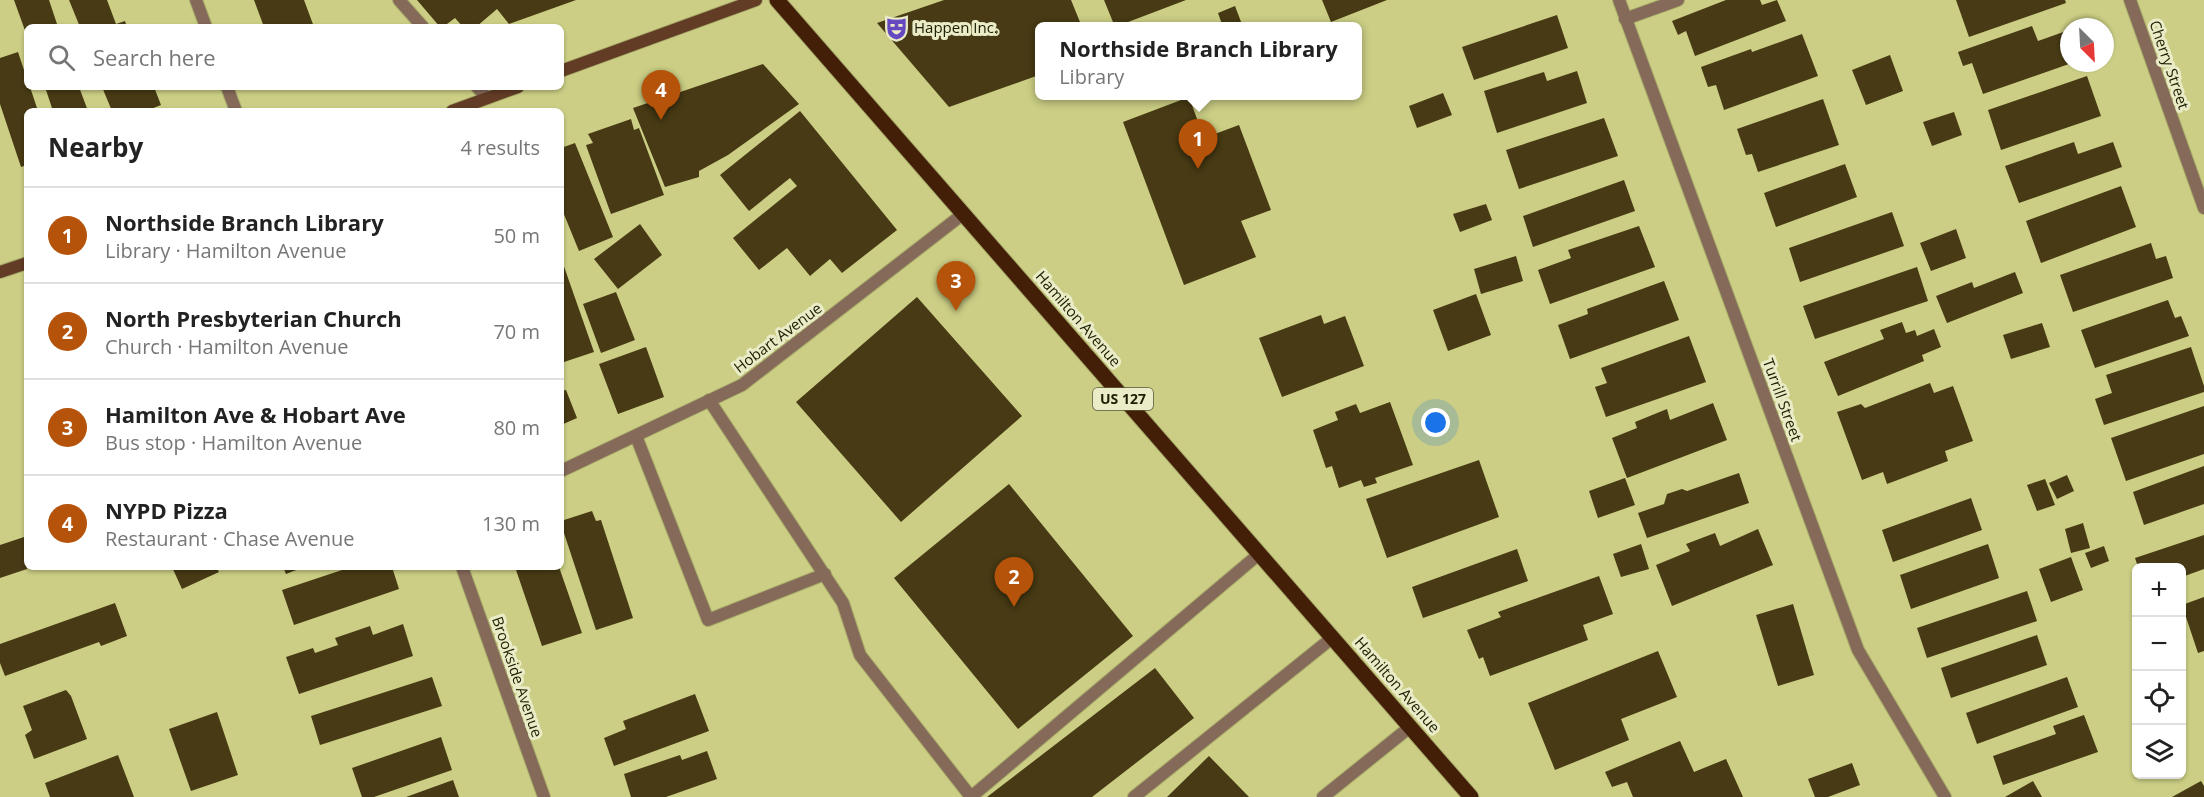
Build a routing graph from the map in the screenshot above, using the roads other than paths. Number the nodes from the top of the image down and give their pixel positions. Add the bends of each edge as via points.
1 (196, 0) edge
2 (399, 0) edge
3 (756, 0) edge
4 (777, 0) edge
5 (1619, 0) edge
6 (1678, 0) edge
7 (2130, 0) edge
8 (1625, 19) junction
9 (205, 24) edge
10 (420, 24) edge
11 (564, 70) edge
12 (228, 90) edge
13 (512, 90) edge
14 (485, 103) edge
15 (235, 108) edge
16 (464, 108) edge
17 (2204, 208) edge
18 (963, 214) junction
19 (24, 263) edge
20 (0, 272) edge
21 (709, 400) junction
22 (636, 436) junction
23 (564, 470) edge
24 (1259, 554) junction
25 (463, 570) edge
26 (825, 574) junction
27 (1332, 638) junction
28 (1410, 727) junction
29 (544, 797) edge
30 (1134, 797) edge
31 (1323, 797) edge
32 (1471, 797) edge
33 (1945, 797) edge

1 - 9 street
2 - 10 street
3 - 11 street
4 - 18 main road, Hamilton Avenue / US 127
5 - 8 street, Turrill Street
6 - 8 street
7 - 17 street, Cherry Street
8 - 33 street, Turrill Street via 1858,650
12 - 15 street
13 - 14 street
14 - 16 street
18 - 21 street, Hobart Avenue via 742,385
18 - 24 main road, Hamilton Avenue / US 127
19 - 20 street
21 - 22 street, Hobart Avenue
21 - 26 street
22 - 23 street, Hobart Avenue
22 - 26 street via 708,620
24 - 26 street via 970,797 860,655 843,603
24 - 27 main road, Hamilton Avenue / US 127
25 - 29 street, Brookside Avenue
27 - 28 main road, Hamilton Avenue / US 127
27 - 30 street
28 - 31 street
28 - 32 main road, Hamilton Avenue / US 127

